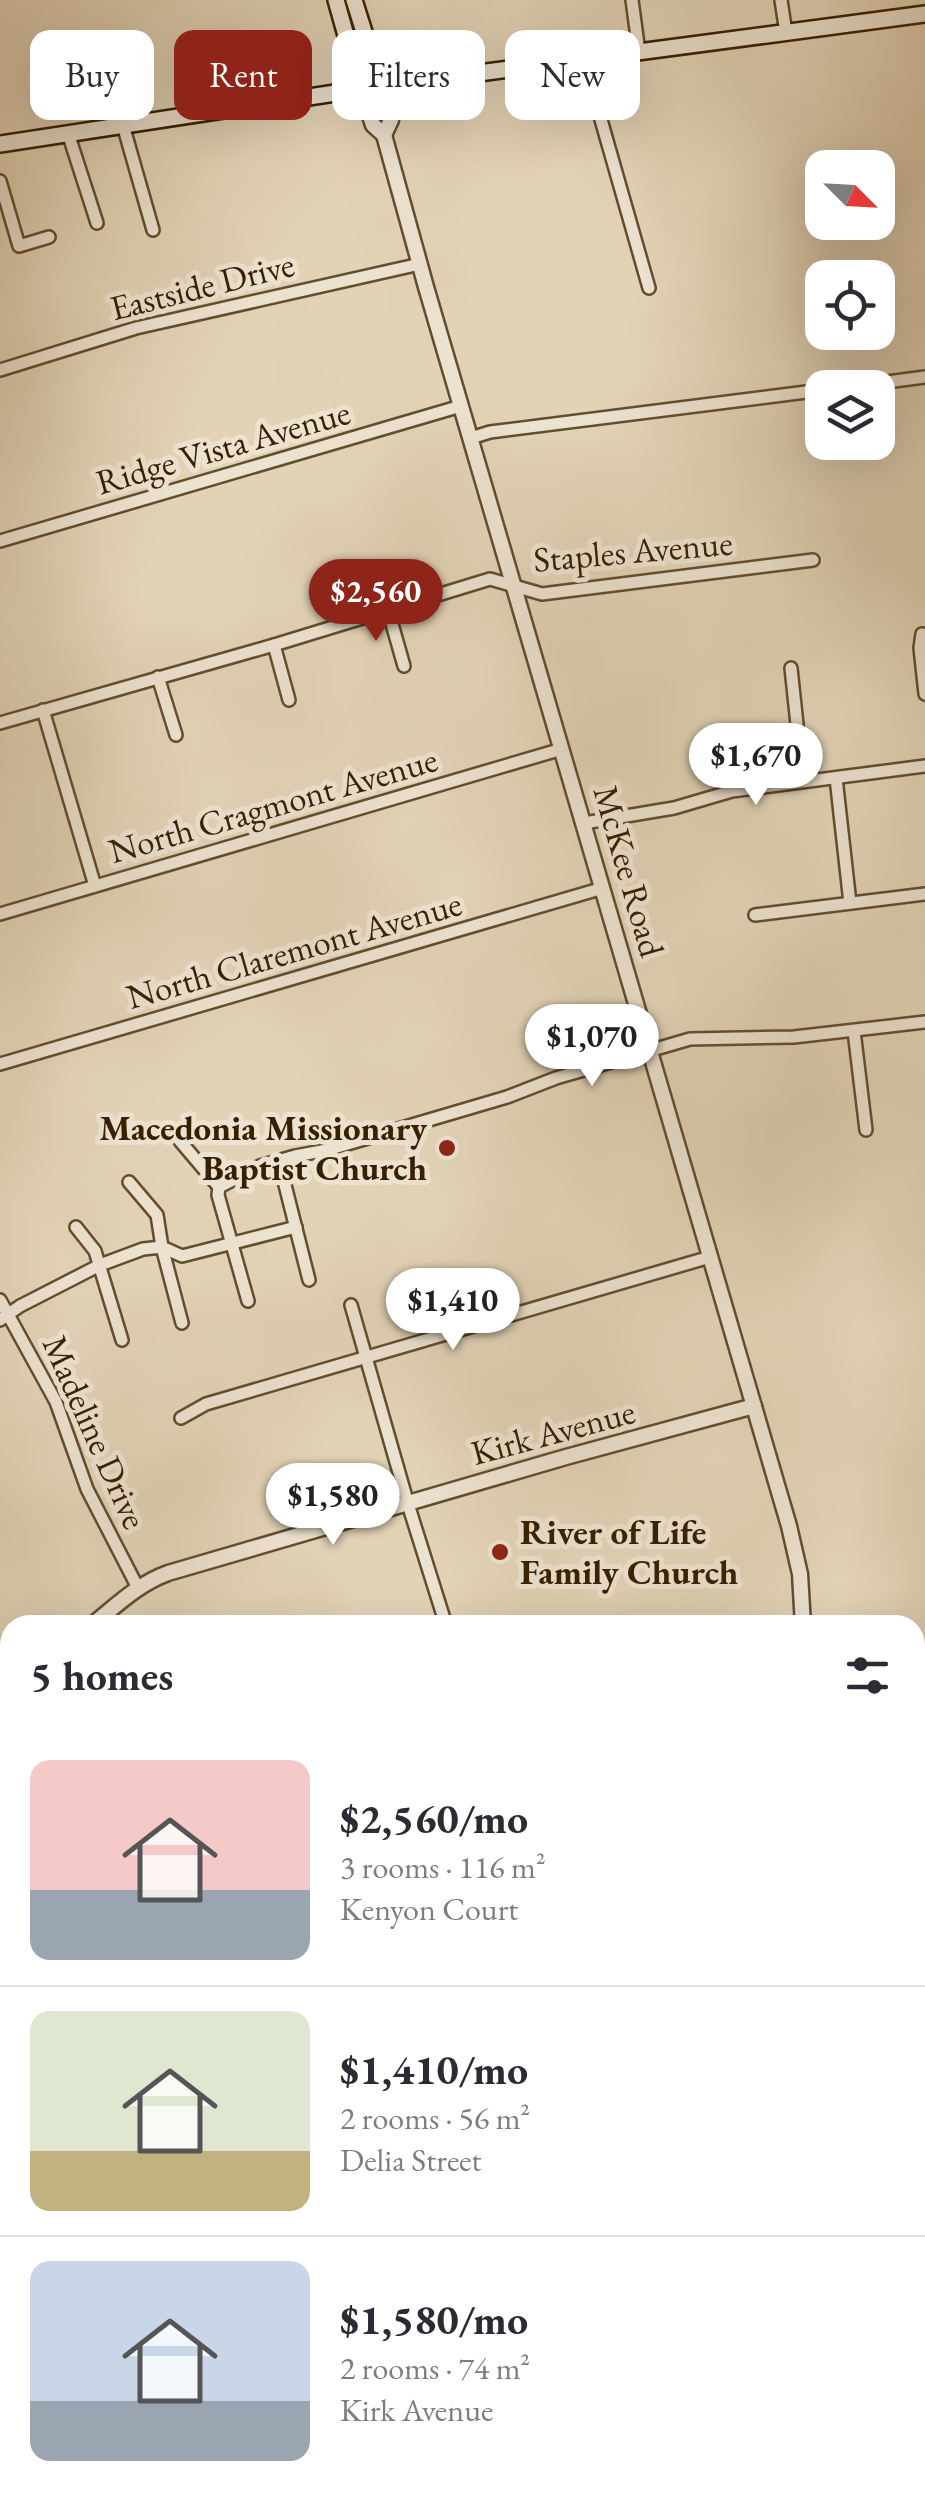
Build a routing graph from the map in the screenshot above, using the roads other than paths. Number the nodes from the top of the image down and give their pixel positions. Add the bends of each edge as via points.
1 (336, 0) edge
2 (354, 0) edge
3 (632, 0) edge
4 (781, 0) edge
5 (925, 14) edge
6 (344, 30) edge
7 (363, 30) edge
8 (636, 30) edge
9 (786, 33) junction
10 (640, 52) edge
11 (332, 93) edge
12 (372, 120) edge
13 (391, 120) edge
14 (601, 120) edge
15 (124, 125) junction
16 (68, 133) junction
17 (384, 136) junction
18 (0, 144) edge
19 (0, 181) edge
20 (97, 222) dead end
21 (153, 230) dead end
22 (49, 236) dead end
23 (420, 264) junction
24 (650, 288) dead end
25 (0, 370) edge
26 (925, 377) edge
27 (895, 381) edge
28 (805, 392) edge
29 (462, 406) junction
30 (471, 438) junction
31 (0, 541) edge
32 (813, 560) dead end
33 (515, 588) junction
34 (388, 610) junction
35 (922, 634) dead end
36 (274, 644) junction
37 (404, 666) dead end
38 (791, 668) dead end
39 (158, 677) junction
40 (925, 694) edge
41 (290, 700) dead end
42 (43, 710) junction
43 (0, 724) edge
44 (176, 734) dead end
45 (562, 749) junction
46 (925, 766) edge
47 (836, 778) junction
48 (803, 781) junction
49 (584, 824) junction
50 (95, 886) junction
51 (603, 888) junction
52 (925, 894) edge
53 (850, 902) junction
54 (0, 914) edge
55 (755, 916) dead end
56 (925, 1022) edge
57 (854, 1031) junction
58 (650, 1050) junction
59 (0, 1064) edge
60 (866, 1130) dead end
61 (180, 1141) dead end
62 (129, 1182) dead end
63 (285, 1185) dead end
64 (220, 1187) junction
65 (76, 1227) dead end
66 (296, 1227) junction
67 (232, 1245) junction
68 (162, 1247) junction
69 (710, 1256) junction
70 (100, 1265) junction
71 (308, 1280) dead end
72 (0, 1300) edge
73 (248, 1301) dead end
74 (351, 1304) dead end
75 (4, 1317) edge
76 (182, 1323) dead end
77 (122, 1340) dead end
78 (366, 1357) junction
79 (754, 1406) junction
80 (181, 1418) dead end
81 (408, 1504) junction
82 (138, 1588) junction
83 (104, 1615) edge
84 (443, 1615) edge
85 (802, 1615) edge

1 - 6 main road, McKee Road
2 - 7 main road, McKee Road
3 - 8 street
4 - 9 street
5 - 9 main road
9 - 10 main road
11 - 15 main road
12 - 17 street, McKee Road
13 - 17 street, McKee Road
14 - 24 street
15 - 16 main road
15 - 21 street
16 - 18 main road
16 - 20 street
17 - 23 street, McKee Road
19 - 22 street via 19,246
23 - 25 street, Eastside Drive via 136,328
23 - 29 street, McKee Road
26 - 27 street
28 - 30 street
29 - 30 street, McKee Road
29 - 31 street, Ridge Vista Avenue
30 - 33 street, McKee Road
32 - 33 street, Staples Avenue via 542,594
33 - 34 street, Staples Avenue via 490,579
33 - 45 street, McKee Road
34 - 36 street, Staples Avenue
34 - 37 street
35 - 40 street
36 - 39 street, Staples Avenue
36 - 41 street
38 - 48 street
39 - 42 street, Staples Avenue
39 - 44 street
42 - 43 street, Staples Avenue
42 - 50 street
45 - 49 street, McKee Road
45 - 50 street, North Cragmont Avenue
46 - 47 street
47 - 48 street
47 - 53 street
48 - 49 street
49 - 51 street, McKee Road
50 - 54 street, North Cragmont Avenue
51 - 58 street, McKee Road
51 - 59 street, North Claremont Avenue
52 - 53 street
53 - 55 street
56 - 57 street
57 - 58 street via 690,1039
57 - 60 street
58 - 64 street via 260,1166
58 - 69 street, McKee Road
61 - 64 street
62 - 68 street via 157,1215
63 - 66 street
64 - 67 street
65 - 70 street
66 - 67 street
66 - 71 street
67 - 68 street via 182,1256
67 - 73 street
68 - 70 street
68 - 76 street
69 - 78 street
69 - 79 street, McKee Road
70 - 75 street
70 - 77 street
72 - 75 street, Madeline Drive
74 - 78 street
75 - 82 street, Madeline Drive via 56,1402 87,1489
78 - 80 street via 206,1404
78 - 81 street
79 - 81 street, Kirk Avenue
79 - 85 street, McKee Road via 790,1526
81 - 82 street, Kirk Avenue via 168,1573
81 - 84 street
82 - 83 street, Kirk Avenue

